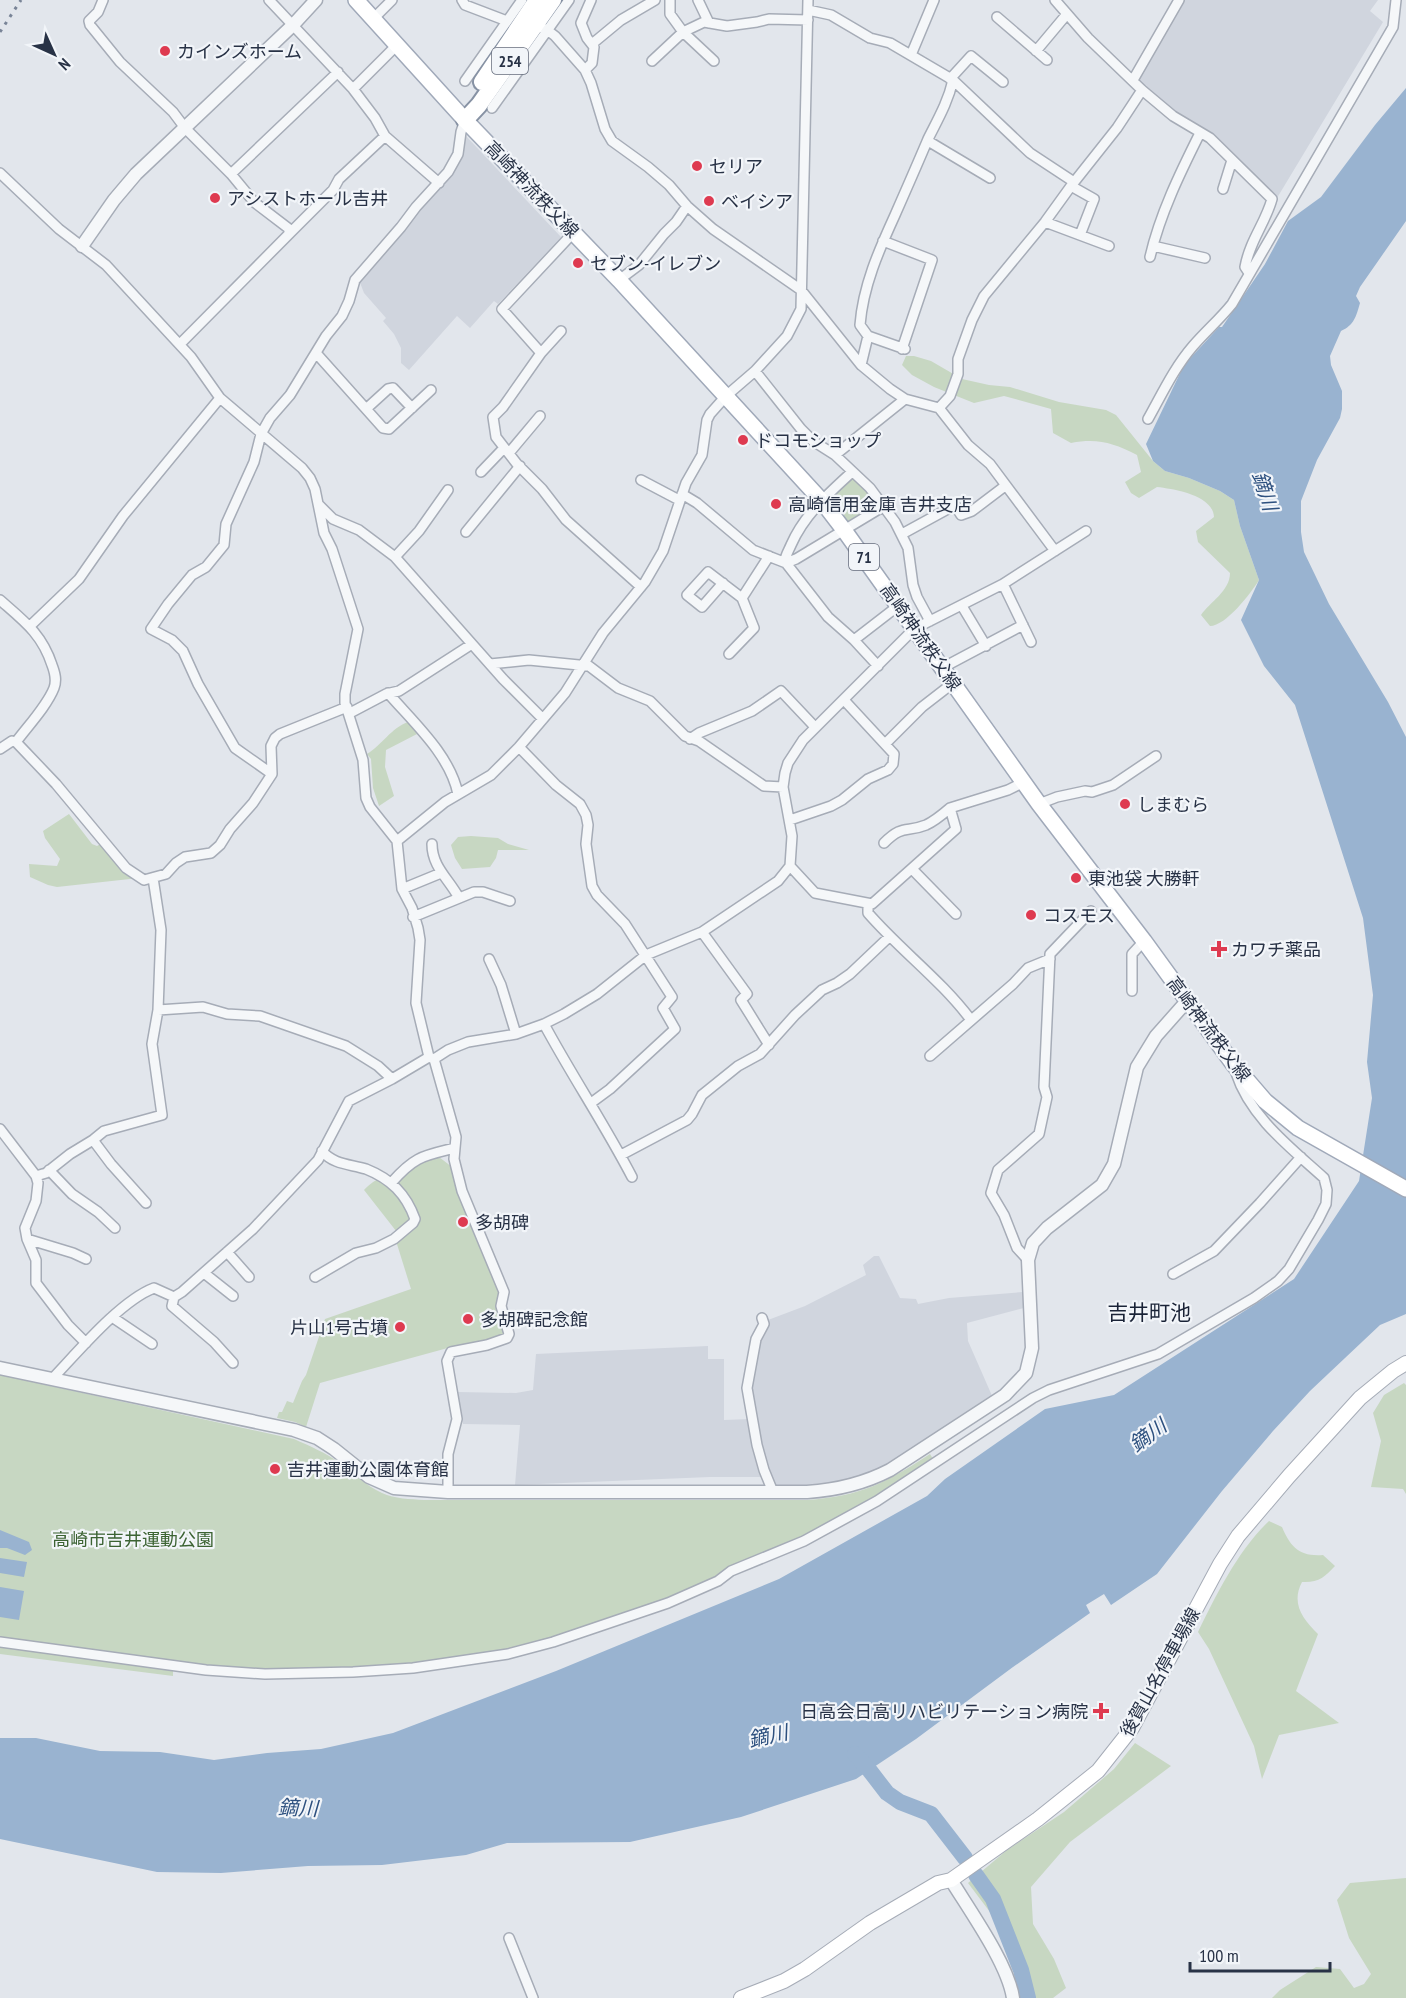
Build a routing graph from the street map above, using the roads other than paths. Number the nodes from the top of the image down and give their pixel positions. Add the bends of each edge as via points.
1 (103, 0) edge
2 (269, 0) edge
3 (316, 0) edge
4 (356, 0) edge
5 (392, 0) edge
6 (462, 0) edge
7 (522, 0) edge
8 (537, 0) edge
9 (553, 0) edge
10 (569, 0) edge
11 (591, 0) edge
12 (655, 0) edge
13 (670, 0) edge
14 (698, 0) edge
15 (934, 0) edge
16 (1055, 0) edge
17 (1179, 0) edge
18 (1396, 0) edge
19 (639, 4) edge
20 (808, 5) edge
21 (514, 11) junction
22 (1067, 14) junction
23 (997, 16) dead end
24 (373, 19) junction
25 (808, 20) junction
26 (709, 23) junction
27 (293, 25) junction
28 (541, 27) junction
29 (509, 29) junction
30 (683, 32) junction
31 (592, 44) junction
32 (396, 46) junction
33 (1036, 51) junction
34 (911, 55) junction
35 (1047, 60) dead end
36 (652, 61) dead end
37 (714, 61) dead end
38 (585, 70) junction
39 (338, 72) junction
40 (951, 79) junction
41 (1133, 80) junction
42 (465, 81) dead end
43 (1004, 82) dead end
44 (353, 89) junction
45 (1142, 90) junction
46 (492, 108) dead end
47 (465, 120) junction
48 (185, 128) junction
49 (1200, 133) junction
50 (385, 136) junction
51 (928, 141) junction
52 (1232, 160) junction
53 (0, 173) edge
54 (231, 174) junction
55 (990, 178) dead end
56 (439, 183) junction
57 (1073, 184) junction
58 (1223, 189) dead end
59 (687, 206) junction
60 (1046, 222) junction
61 (574, 232) junction
62 (290, 233) junction
63 (1080, 235) junction
64 (883, 241) junction
65 (82, 246) junction
66 (1109, 246) dead end
67 (1153, 246) junction
68 (1150, 257) dead end
69 (1205, 258) dead end
70 (1249, 273) junction
71 (619, 280) junction
72 (801, 290) junction
73 (561, 331) dead end
74 (868, 336) junction
75 (180, 344) junction
76 (541, 352) junction
77 (316, 353) junction
78 (861, 365) junction
79 (755, 371) junction
80 (431, 390) dead end
81 (726, 396) junction
82 (220, 398) junction
83 (905, 399) junction
84 (412, 408) junction
85 (939, 408) junction
86 (366, 409) junction
87 (540, 416) dead end
88 (1148, 419) dead end
89 (261, 434) junction
90 (507, 451) junction
91 (835, 455) junction
92 (520, 466) junction
93 (481, 471) dead end
94 (852, 472) junction
95 (641, 480) dead end
96 (1005, 486) junction
97 (448, 490) dead end
98 (680, 497) junction
99 (821, 500) junction
100 (318, 504) junction
101 (884, 506) junction
102 (844, 530) junction
103 (1086, 531) dead end
104 (466, 532) dead end
105 (902, 534) junction
106 (1056, 551) junction
107 (769, 556) junction
108 (395, 557) junction
109 (786, 563) junction
110 (723, 583) dead end
111 (1003, 584) junction
112 (641, 587) junction
113 (742, 597) junction
114 (0, 600) edge
115 (898, 606) junction
116 (962, 606) junction
117 (930, 621) junction
118 (1023, 625) junction
119 (30, 626) junction
120 (914, 629) junction
121 (854, 640) junction
122 (1031, 642) dead end
123 (472, 644) junction
124 (986, 646) junction
125 (729, 654) dead end
126 (490, 663) junction
127 (583, 664) junction
128 (878, 666) junction
129 (942, 668) junction
130 (953, 683) junction
131 (388, 693) junction
132 (844, 700) junction
133 (349, 710) junction
134 (543, 719) junction
135 (815, 727) junction
136 (690, 739) junction
137 (16, 742) junction
138 (885, 744) junction
139 (519, 747) junction
140 (0, 749) edge
141 (1156, 756) dead end
142 (272, 774) junction
143 (1024, 782) junction
144 (783, 787) junction
145 (459, 794) junction
146 (1039, 804) junction
147 (950, 808) junction
148 (790, 820) junction
149 (397, 842) junction
150 (884, 843) dead end
151 (432, 844) dead end
152 (790, 866) junction
153 (912, 868) junction
154 (441, 873) junction
155 (153, 878) junction
156 (402, 889) junction
157 (459, 898) junction
158 (510, 901) dead end
159 (868, 905) junction
160 (1091, 911) dead end
161 (956, 914) dead end
162 (413, 917) junction
163 (702, 932) junction
164 (889, 937) junction
165 (1144, 941) junction
166 (646, 955) junction
167 (489, 959) dead end
168 (1050, 959) junction
169 (1132, 992) dead end
170 (1187, 1001) junction
171 (158, 1010) junction
172 (971, 1020) junction
173 (544, 1024) junction
174 (516, 1034) junction
175 (769, 1045) junction
176 (930, 1056) dead end
177 (432, 1058) junction
178 (1234, 1065) junction
179 (392, 1079) junction
180 (591, 1103) junction
181 (0, 1129) edge
182 (93, 1140) junction
183 (455, 1148) junction
184 (322, 1151) junction
185 (621, 1155) junction
186 (1301, 1157) junction
187 (49, 1170) junction
188 (36, 1176) junction
189 (632, 1177) dead end
190 (392, 1182) junction
191 (1406, 1189) edge
192 (146, 1203) dead end
193 (116, 1228) dead end
194 (27, 1239) junction
195 (227, 1252) junction
196 (86, 1259) dead end
197 (1028, 1260) junction
198 (204, 1273) junction
199 (1173, 1274) dead end
200 (249, 1277) dead end
201 (315, 1277) dead end
202 (233, 1296) dead end
203 (174, 1297) junction
204 (112, 1317) junction
205 (762, 1318) dead end
206 (86, 1343) junction
207 (152, 1344) dead end
208 (232, 1363) dead end
209 (1406, 1363) edge
210 (0, 1368) edge
211 (52, 1380) junction
212 (448, 1492) junction
213 (773, 1492) junction
214 (0, 1642) edge
215 (951, 1880) junction
216 (510, 1938) dead end
217 (533, 1998) edge
218 (741, 1998) edge
219 (1013, 1998) edge

1 - 48 street via 90,25 120,62
2 - 27 street
3 - 27 street
4 - 24 main road, 高崎神流秩父線 / 71
5 - 24 street
6 - 29 street
7 - 21 street
8 - 29 highway, 254
9 - 28 highway, 254
10 - 28 street
11 - 31 street via 580,22
12 - 19 street
13 - 30 street via 670,14
14 - 26 street
15 - 34 street
16 - 22 street
17 - 41 street
18 - 70 street via 1393,27
19 - 31 street
20 - 25 street
20 - 34 street
21 - 29 street
21 - 29 street
22 - 33 street
22 - 41 street
23 - 33 street
24 - 32 main road, 高崎神流秩父線 / 71
25 - 26 street via 769,19 727,26
25 - 72 street
26 - 30 street
27 - 39 street
27 - 48 street
28 - 38 street
28 - 46 street
28 - 47 highway, 254
29 - 42 street
29 - 47 highway, 254 via 471,99
30 - 36 street
30 - 37 street
31 - 38 street via 592,63
32 - 44 street
32 - 47 main road, 高崎神流秩父線 / 71
33 - 35 street
34 - 40 street
38 - 59 street via 612,141 669,185
39 - 44 street
39 - 54 street
40 - 43 street via 972,56
40 - 51 street via 949,97
40 - 57 street via 1030,153
41 - 45 street
44 - 50 street
45 - 49 street
45 - 57 street via 1118,128
47 - 56 street via 458,154
47 - 61 main road, 高崎神流秩父線 / 71
48 - 54 street
48 - 65 street via 136,174
49 - 52 street
49 - 67 street via 1177,179
50 - 56 street
50 - 62 street
51 - 55 street
51 - 64 street
52 - 58 street
52 - 70 street via 1272,199 1247,256 1245,267
53 - 65 street
54 - 62 street via 254,202
56 - 77 street via 355,280 346,309
57 - 60 street
57 - 63 street via 1094,199
59 - 71 street via 639,266
59 - 72 street via 713,229
60 - 63 street
60 - 85 street via 984,296 958,359 958,374 950,396
61 - 71 main road, 高崎神流秩父線 / 71
61 - 76 street via 502,309
62 - 75 street
63 - 66 street
64 - 74 street via 861,312 860,325
64 - 74 street via 932,260 903,349
65 - 75 street
67 - 68 street
67 - 69 street
70 - 88 street via 1232,304 1177,368
71 - 81 main road, 高崎神流秩父線 / 71
72 - 78 street
72 - 79 street via 801,309 787,336
73 - 76 street
74 - 78 street
75 - 82 street
76 - 90 street via 492,417 496,437
77 - 86 street
77 - 89 street
78 - 83 street
79 - 81 street
79 - 91 street via 801,429
80 - 84 street
81 - 98 street via 707,420 702,455
81 - 99 main road, 高崎神流秩父線 / 71
82 - 89 street
82 - 119 street via 123,516 79,579
83 - 85 street
83 - 91 street
84 - 86 street via 393,388
84 - 86 street via 389,429 383,428
85 - 96 street
87 - 90 street
89 - 100 street via 302,468 310,478
89 - 142 street via 254,462 225,524 224,545 206,567 192,575 151,629 183,651 235,748
90 - 92 street
90 - 93 street
91 - 94 street
92 - 104 street
92 - 112 street via 566,520
94 - 99 street
94 - 101 street
95 - 98 street
96 - 105 street via 972,511 960,515 955,505
96 - 106 street
97 - 108 street
98 - 107 street via 697,503 753,550
98 - 112 street via 663,551
99 - 102 main road, 高崎神流秩父線 / 71
99 - 109 street via 793,541
100 - 108 street via 333,519 359,530
100 - 133 street via 324,533 358,629 345,694
101 - 102 street
101 - 105 street
102 - 109 street
102 - 115 main road, 高崎神流秩父線 / 71
103 - 106 street
105 - 117 street via 915,591
106 - 111 street
107 - 109 street
107 - 113 street
108 - 123 street
109 - 121 street via 828,617
110 - 113 street
111 - 116 street
111 - 118 street
112 - 127 street
113 - 125 street via 754,628
114 - 119 street
115 - 120 main road, 高崎神流秩父線 / 71
115 - 121 street
116 - 117 street
116 - 124 street
117 - 120 street
118 - 122 street
118 - 124 street
119 - 137 street via 47,650 56,681
120 - 128 street
120 - 129 main road, 高崎神流秩父線 / 71
121 - 128 street
123 - 126 street
123 - 131 street via 407,687
124 - 129 street
126 - 127 street via 529,660
126 - 134 street
127 - 134 street
127 - 136 street via 624,691 650,701
128 - 132 street
129 - 130 main road, 高崎神流秩父線 / 71
130 - 138 street
130 - 143 main road, 高崎神流秩父線 / 71
131 - 133 street
131 - 145 street via 436,750 452,774
132 - 135 street
132 - 138 street
133 - 142 street via 274,738
133 - 149 street via 363,760 366,798
134 - 139 street
135 - 136 street via 781,691 752,711
135 - 144 street via 788,763
136 - 144 street via 699,741 764,786
137 - 140 street
137 - 155 street via 126,868 144,880
138 - 148 street via 894,754 888,770 868,779 831,806
139 - 145 street via 491,775
139 - 166 street via 580,804 588,825 586,844 592,886
141 - 146 street via 1113,785
142 - 155 street via 211,853 185,857 166,874
143 - 146 main road, 高崎神流秩父線 / 71
143 - 147 street
144 - 148 street
145 - 149 street
146 - 165 main road, 高崎神流秩父線 / 71
147 - 150 street via 928,824 894,833
147 - 153 street via 956,829
148 - 152 street
149 - 156 street
151 - 154 street via 432,856
152 - 159 street via 815,893
152 - 163 street via 778,880
153 - 159 street
153 - 161 street
154 - 156 street
154 - 157 street
155 - 171 street via 161,930
156 - 162 street
157 - 158 street via 483,892
157 - 162 street
159 - 164 street via 868,913
160 - 168 street via 1054,949
162 - 177 street via 420,940 416,1003
163 - 166 street
163 - 175 street via 747,994 741,1000
164 - 172 street via 956,1000
164 - 175 street via 850,974 822,990
165 - 169 street via 1132,954
165 - 170 main road, 高崎神流秩父線 / 71
166 - 173 street via 581,1005
166 - 180 street via 672,997 663,1008 675,1029
167 - 174 street
168 - 172 street via 1028,968
168 - 197 street via 1043,1124 1039,1134 998,1170 991,1193 1017,1248
170 - 178 main road, 高崎神流秩父線 / 71
170 - 197 street via 1156,1036 1137,1067 1114,1164 1102,1185 1047,1228 1033,1243
171 - 179 street via 203,1007 268,1018 346,1046
171 - 182 street via 152,1044 162,1115 104,1131
172 - 176 street
173 - 174 street
173 - 180 street
174 - 177 street via 468,1042
175 - 185 street via 702,1095 692,1114 681,1124
177 - 179 street
177 - 183 street via 456,1137
178 - 186 street via 1247,1099
178 - 191 main road, 高崎神流秩父線 / 71 via 1275,1111 1298,1128
179 - 184 street via 349,1101
180 - 185 street
181 - 188 street
182 - 187 street
182 - 192 street
183 - 190 street via 413,1161
183 - 212 street via 462,1191 504,1292 501,1306 509,1334 507,1338 448,1356 457,1419 448,1454
184 - 190 street via 338,1163 365,1169
184 - 195 street via 318,1160
185 - 189 street
186 - 199 street via 1214,1251
186 - 214 street via 1324,1178 1326,1204 1289,1269 1254,1298 1158,1354 1033,1398 833,1526 668,1603 508,1654 414,1668 353,1672 265,1674 206,1670
187 - 188 street
187 - 193 street via 72,1194
188 - 194 street via 36,1201 25,1228
190 - 201 street via 405,1198 415,1219 413,1223 394,1239 356,1253
194 - 196 street
194 - 206 street via 36,1260 36,1283
195 - 198 street
195 - 200 street
197 - 213 street via 1032,1347 1026,1373 1005,1395 870,1480 829,1491
198 - 202 street
198 - 203 street
203 - 204 street via 154,1288
203 - 208 street via 172,1306
204 - 206 street
204 - 207 street
205 - 213 street via 764,1324 756,1340 747,1388 757,1445
206 - 211 street
209 - 215 main road, 後賀山名停車場線 via 1360,1398 1238,1536 1132,1728 1098,1771
210 - 211 street
211 - 212 street via 294,1430 317,1438 369,1477 394,1488
212 - 213 street
215 - 218 main road, 後賀山名停車場線 via 938,1883 870,1923 784,1981
215 - 219 street via 998,1957
216 - 217 street

